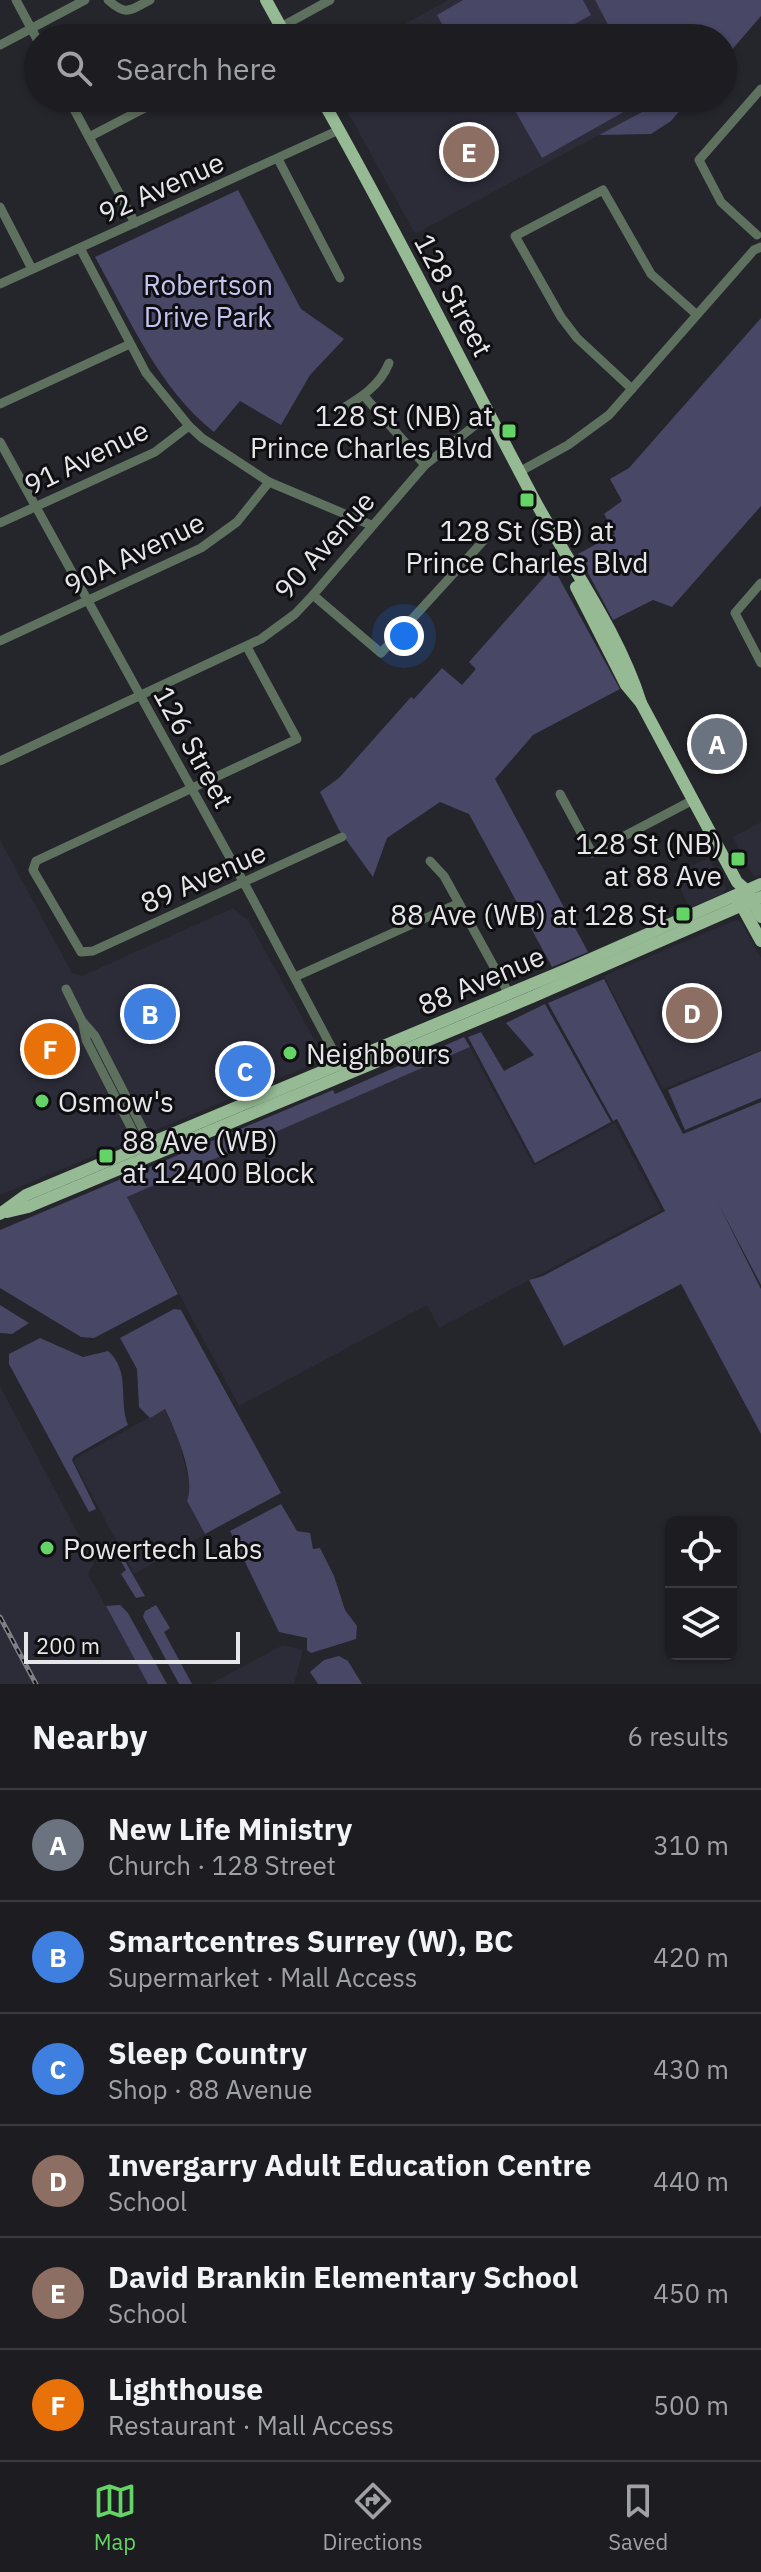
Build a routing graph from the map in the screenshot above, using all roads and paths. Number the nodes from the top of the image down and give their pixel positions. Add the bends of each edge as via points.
1 (16, 0) edge
2 (85, 0) edge
3 (108, 0) edge
4 (150, 0) edge
5 (266, 0) edge
6 (330, 0) edge
7 (29, 24) edge
8 (39, 24) edge
9 (280, 24) edge
10 (296, 24) edge
11 (24, 32) edge
12 (0, 45) edge
13 (761, 89) edge
14 (76, 112) edge
15 (137, 112) edge
16 (329, 112) edge
17 (339, 130) junction
18 (89, 137) junction
19 (278, 159) junction
20 (0, 207) edge
21 (135, 223) junction
22 (758, 242) edge
23 (80, 248) junction
24 (32, 269) junction
25 (340, 278) dead end
26 (0, 284) edge
27 (696, 314) junction
28 (130, 344) junction
29 (389, 363) dead end
30 (632, 389) junction
31 (364, 396) junction
32 (0, 404) edge
33 (340, 410) dead end
34 (489, 414) junction
35 (189, 426) junction
36 (0, 442) edge
37 (425, 465) junction
38 (519, 472) junction
39 (269, 482) junction
40 (35, 507) junction
41 (0, 523) edge
42 (371, 525) junction
43 (485, 539) dead end
44 (761, 583) edge
45 (313, 595) junction
46 (89, 600) junction
47 (0, 641) edge
48 (247, 647) junction
49 (761, 663) edge
50 (141, 695) junction
51 (0, 761) edge
52 (192, 789) junction
53 (560, 794) dead end
54 (693, 800) junction
55 (342, 837) dead end
56 (430, 861) dead end
57 (244, 883) junction
58 (761, 884) edge
59 (746, 896) edge
60 (459, 903) junction
61 (761, 917) edge
62 (761, 941) edge
63 (295, 977) junction
64 (66, 989) dead end
65 (509, 994) junction
66 (343, 1069) junction
67 (148, 1151) junction

1 - 7 street
2 - 8 street
3 - 4 street via 127,11
5 - 9 main road
6 - 10 street
11 - 12 street
13 - 22 street via 699,160 721,202
14 - 18 street
15 - 18 street
16 - 17 main road, 128 Street
17 - 19 street, 92 Avenue
17 - 34 main road, 128 Street
18 - 21 street
19 - 21 street, 92 Avenue
19 - 25 street
20 - 24 street
21 - 23 street, 92 Avenue
22 - 27 street
23 - 24 street, 92 Avenue
23 - 28 street
24 - 26 street, 92 Avenue
27 - 30 street
27 - 30 street via 651,274 603,190 515,236 577,338
28 - 32 street
28 - 35 street via 156,388
29 - 31 street
30 - 38 street via 579,438
31 - 33 street
31 - 37 street
34 - 37 street, 90 Avenue
34 - 38 main road, 128 Street
35 - 39 street
35 - 40 street, 91 Avenue via 155,452
36 - 40 street, 126 Street
37 - 42 street, 90 Avenue
38 - 54 main road, 128 Street via 634,680
39 - 42 street
39 - 46 street, 90A Avenue via 216,539
40 - 41 street, 91 Avenue
40 - 46 street, 126 Street
42 - 45 street, 90 Avenue
43 - 45 street via 380,658
44 - 49 street via 735,613
45 - 48 street, 90 Avenue
46 - 47 street, 90A Avenue
46 - 50 street, 126 Street
48 - 50 street, 90 Avenue
48 - 52 street via 297,739
50 - 51 street, 90 Avenue
50 - 52 street, 126 Street
52 - 57 street, 126 Street
52 - 57 street, 89 Avenue via 36,861 33,870 81,952
53 - 54 street via 592,853
54 - 59 main road, 128 Street
55 - 57 street, 89 Avenue
56 - 60 street
57 - 63 street, 126 Street
58 - 59 main road, 88 Avenue
59 - 61 main road, 128 Street
59 - 62 main road, 128 Street
59 - 65 main road, 88 Avenue
59 - 66 main road, 88 Avenue
60 - 63 street
60 - 65 street
63 - 66 street, 126 Street
64 - 67 street via 86,1040
65 - 66 main road, 88 Avenue
66 - 67 main road, 88 Avenue
67 - 67 main road, 88 Avenue via 26,1195 0,1214 28,1207

